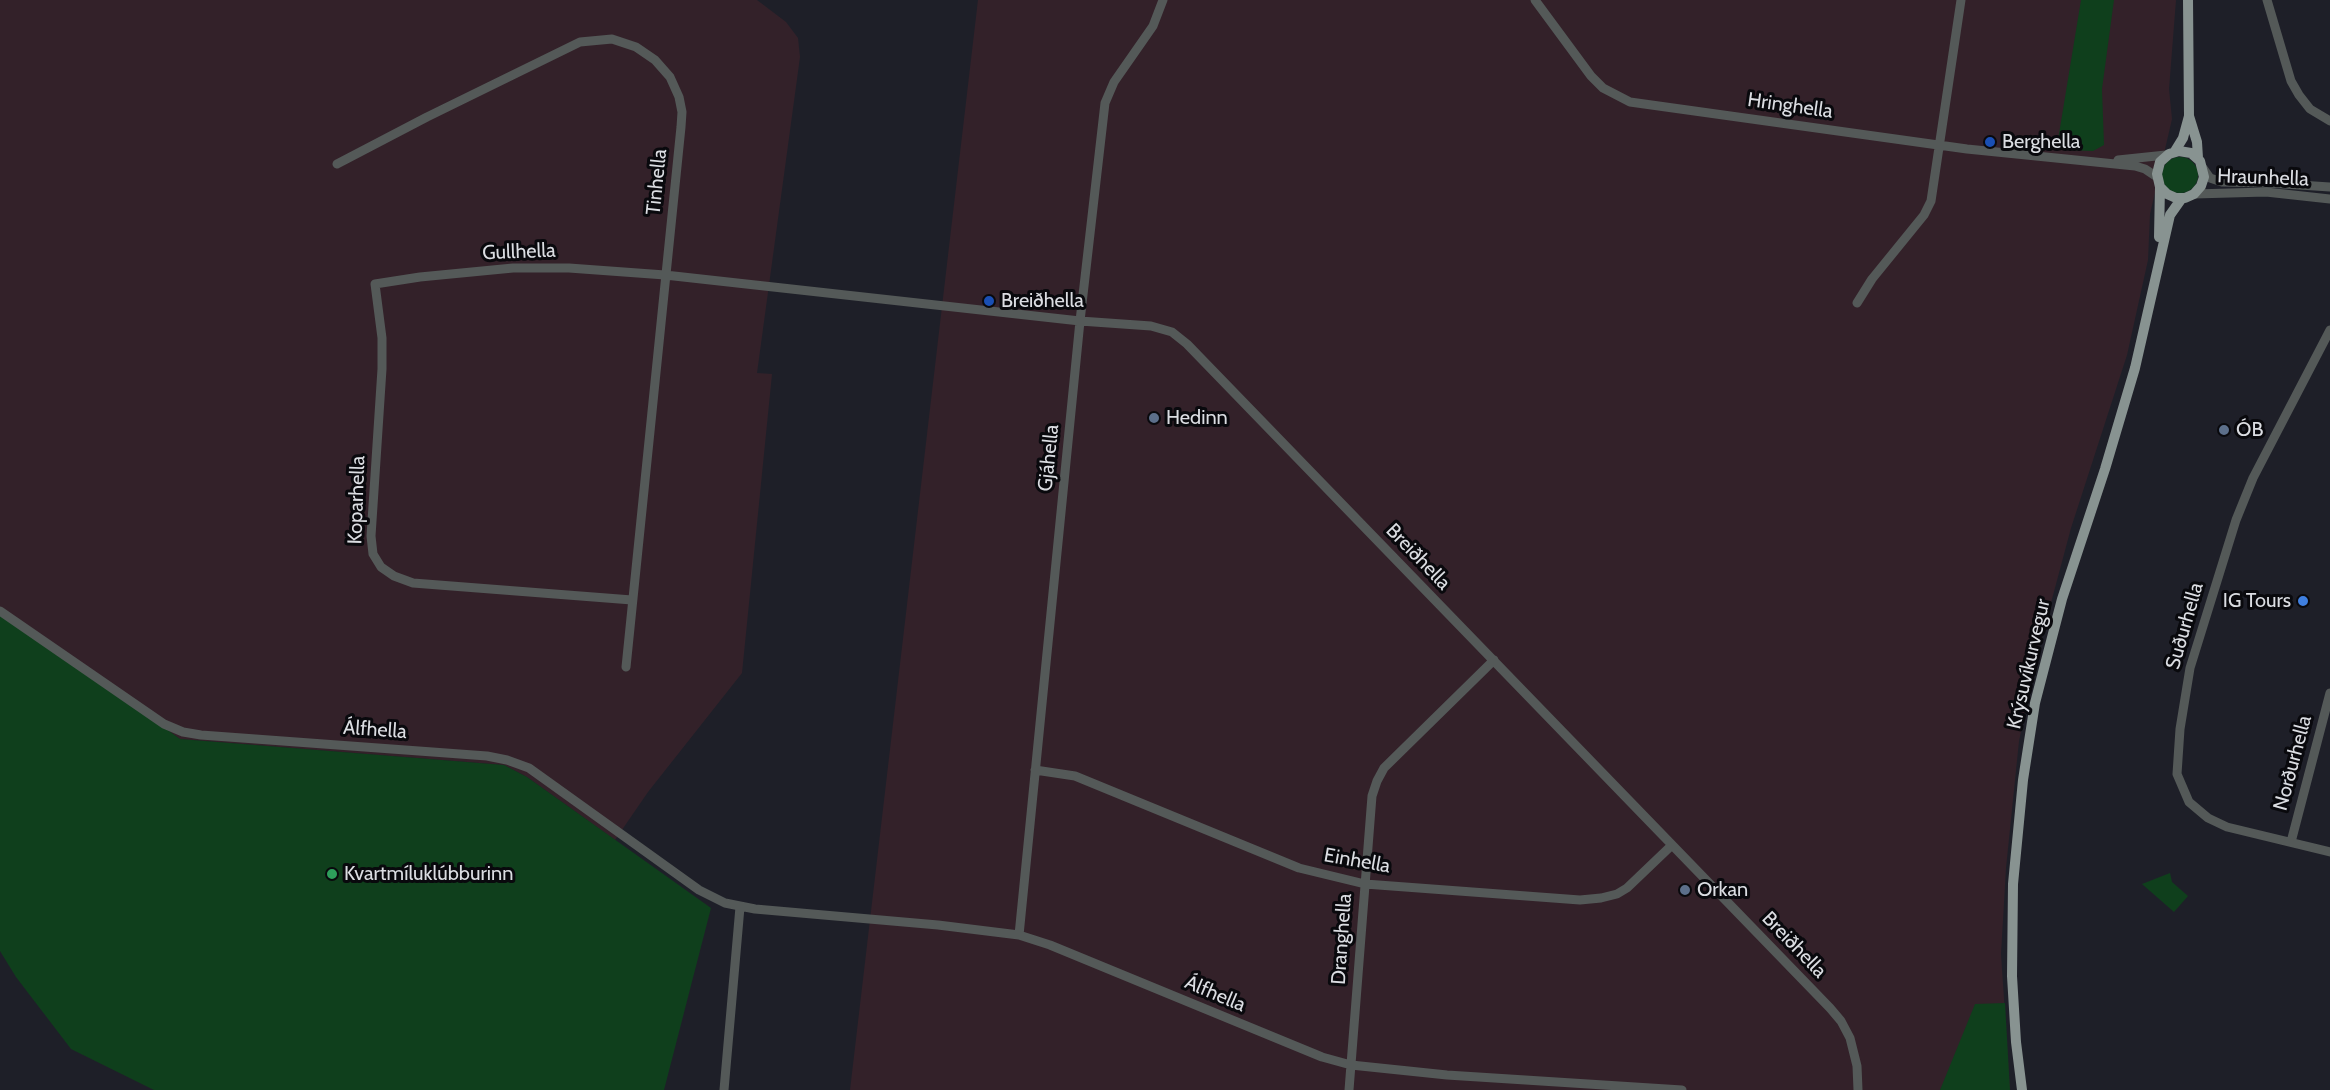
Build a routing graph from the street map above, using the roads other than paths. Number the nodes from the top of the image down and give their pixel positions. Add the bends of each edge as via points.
1 (1163, 0) edge
2 (1535, 0) edge
3 (1960, 0) edge
4 (2188, 0) edge
5 (2267, 0) edge
6 (2189, 116) junction
7 (2330, 121) edge
8 (1940, 146) junction
9 (2171, 153) junction
10 (2091, 162) junction
11 (2201, 163) junction
12 (337, 164) dead end
13 (2158, 182) junction
14 (2330, 187) edge
15 (2194, 194) junction
16 (2182, 198) junction
17 (2330, 199) edge
18 (2159, 259) junction
19 (665, 275) junction
20 (375, 284) joint
21 (1857, 303) dead end
22 (1080, 321) junction
23 (2330, 330) edge
24 (632, 600) junction
25 (0, 611) edge
26 (1494, 660) junction
27 (626, 667) dead end
28 (2330, 693) edge
29 (1035, 770) junction
30 (2291, 842) junction
31 (1672, 845) junction
32 (2330, 852) edge
33 (1365, 884) junction
34 (740, 907) junction
35 (1019, 935) junction
36 (1351, 1065) junction
37 (724, 1090) edge
38 (1349, 1090) edge
39 (1682, 1090) edge
40 (1858, 1090) edge
41 (2022, 1090) edge

1 - 22 street, Gjáhella via 1153,26 1114,82 1105,103
2 - 8 street, Hringhella via 1591,76 1624,100
3 - 8 street
4 - 6 main road
5 - 7 street via 2295,88 2310,109
6 - 9 main road via 2183,138
6 - 11 main road
8 - 10 street
8 - 21 street via 1928,208
9 - 10 street
9 - 11 main road via 2187,152
9 - 13 main road via 2158,166
10 - 13 street via 2141,167
11 - 14 street, Hraunhella via 2210,178 2222,183
11 - 15 main road via 2203,183
12 - 19 street, Tinhella via 569,46 612,39 636,47 670,77 679,97 681,120
13 - 16 main road via 2169,196
13 - 18 main road, Krýsuvíkurvegur
15 - 16 main road
15 - 17 street, Hraunhella via 2266,192
16 - 18 main road, Krýsuvíkurvegur via 2170,215
18 - 41 main road, Krýsuvíkurvegur via 2135,368 2061,599 2035,703 2013,884 2012,976
19 - 20 street, Gullhella via 513,268
19 - 22 street, Breiðhella
19 - 24 street, Tinhella
20 - 24 street, Koparhella via 382,369 371,536 373,554 381,567 412,583
22 - 26 street, Breiðhella via 1151,326 1172,332 1187,344
22 - 29 street, Gjáhella
23 - 30 street, Suðurhella via 2253,478 2236,520 2190,669 2178,754 2180,785 2198,811 2227,827
24 - 27 street, Tinhella
25 - 34 street, Álfhella via 164,724 183,732 487,756 529,768 699,890
26 - 31 street, Breiðhella
26 - 33 street, Dranghella via 1380,774 1372,796
28 - 30 street, Norðurhella
29 - 33 street, Einhella via 1075,776 1299,868
29 - 35 street, Gjáhella
30 - 32 street, Suðurhella
31 - 33 street, Einhella via 1627,888 1601,898 1581,900
31 - 40 street, Breiðhella via 1836,1014 1854,1052
33 - 36 street, Dranghella
34 - 35 street, Álfhella
34 - 37 street
35 - 36 street, Álfhella via 1322,1057
36 - 38 street, Dranghella
36 - 39 street, Álfhella

